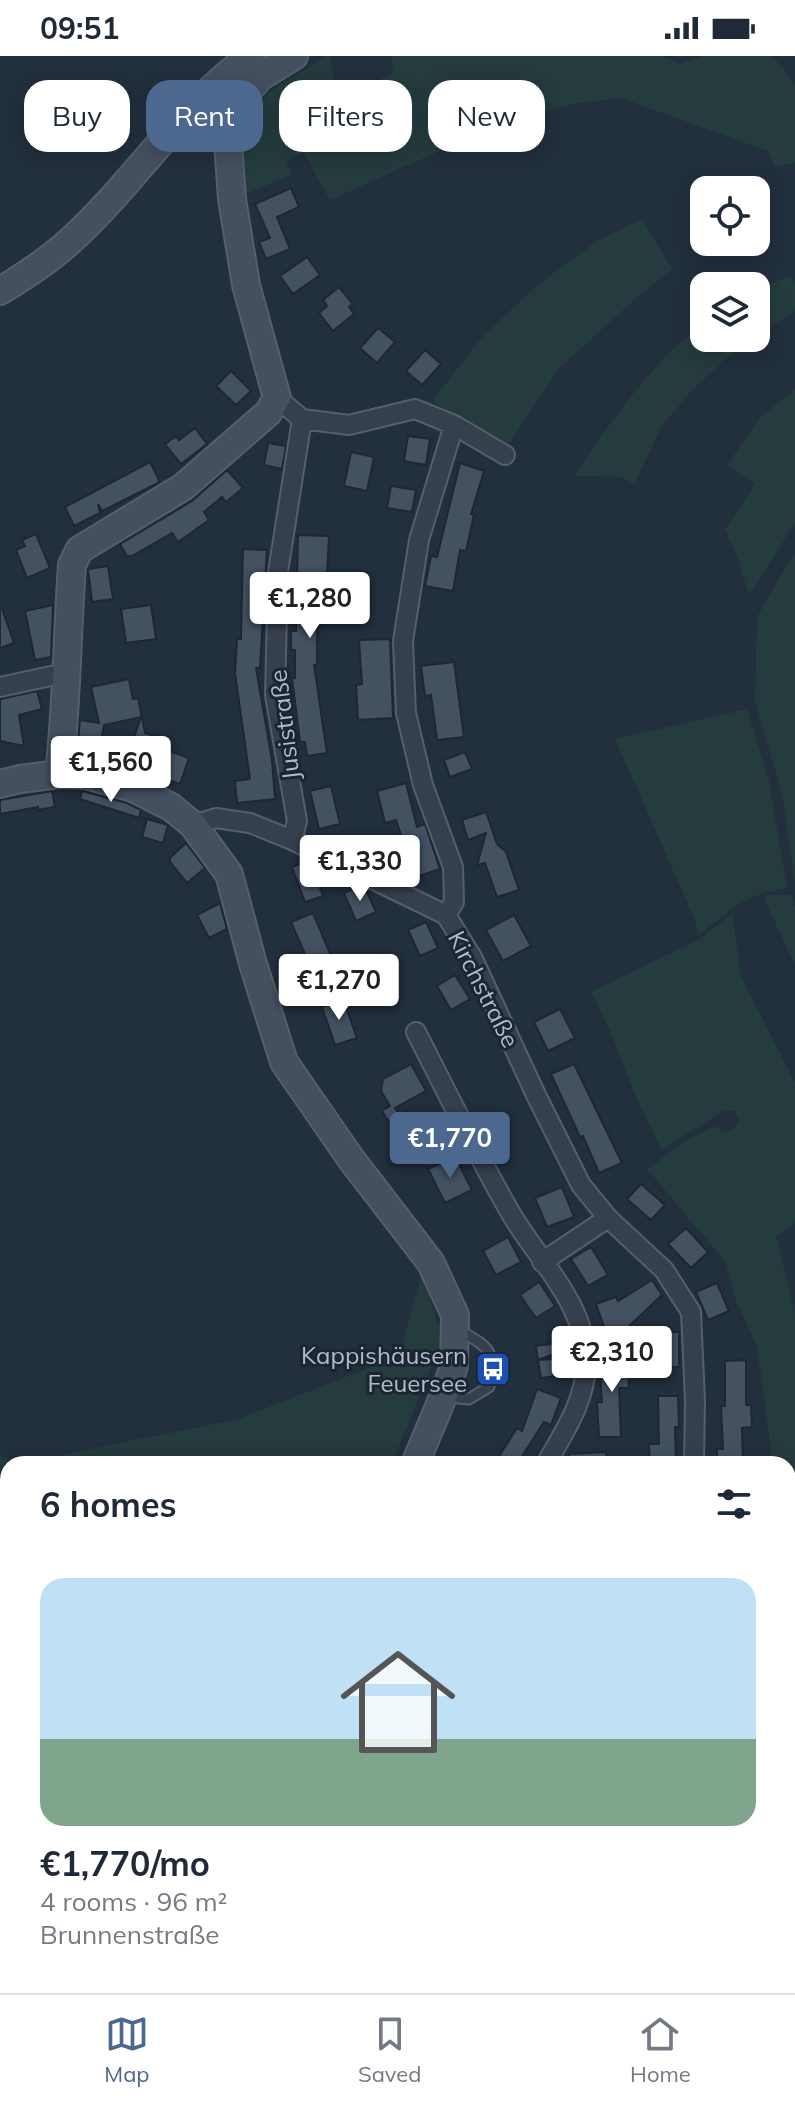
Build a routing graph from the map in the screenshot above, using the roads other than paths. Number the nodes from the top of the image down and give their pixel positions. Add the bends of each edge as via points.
1 (251, 56) edge
2 (294, 56) edge
3 (0, 291) edge
4 (277, 398) junction
5 (302, 419) junction
6 (454, 425) junction
7 (505, 455) dead end
8 (65, 673) junction
9 (0, 687) edge
10 (59, 774) junction
11 (0, 784) edge
12 (193, 825) junction
13 (292, 840) junction
14 (446, 915) junction
15 (416, 1032) dead end
16 (608, 1218) junction
17 (542, 1262) junction
18 (455, 1328) junction
19 (443, 1397) junction
20 (418, 1456) edge
21 (551, 1456) edge
22 (694, 1456) edge

1 - 3 street via 202,97 71,240
2 - 4 street via 260,77 245,95 233,116 228,143 246,285
4 - 5 street
4 - 8 street via 268,413 183,487 79,550 72,565
5 - 6 street via 349,425 415,409
5 - 13 street, Jusistraße via 277,597 275,695 297,821
6 - 7 street
6 - 14 street via 419,540 403,641 406,713 423,785 453,867 454,902
8 - 9 street
8 - 10 street
10 - 11 street
10 - 12 street via 86,775 133,788
12 - 13 street, Kirchstraße via 216,818 250,823
12 - 18 street via 229,874 284,1062 431,1263 455,1315
13 - 14 street, Kirchstraße
14 - 16 street, Kirchstraße via 472,957 581,1185
15 - 17 street via 511,1214
16 - 17 street
16 - 22 street, Kirchstraße via 664,1270 691,1312
17 - 21 street via 579,1322 586,1361 583,1392
18 - 19 street via 454,1366
18 - 19 lane via 485,1345 493,1369 489,1387 469,1399
19 - 20 street

